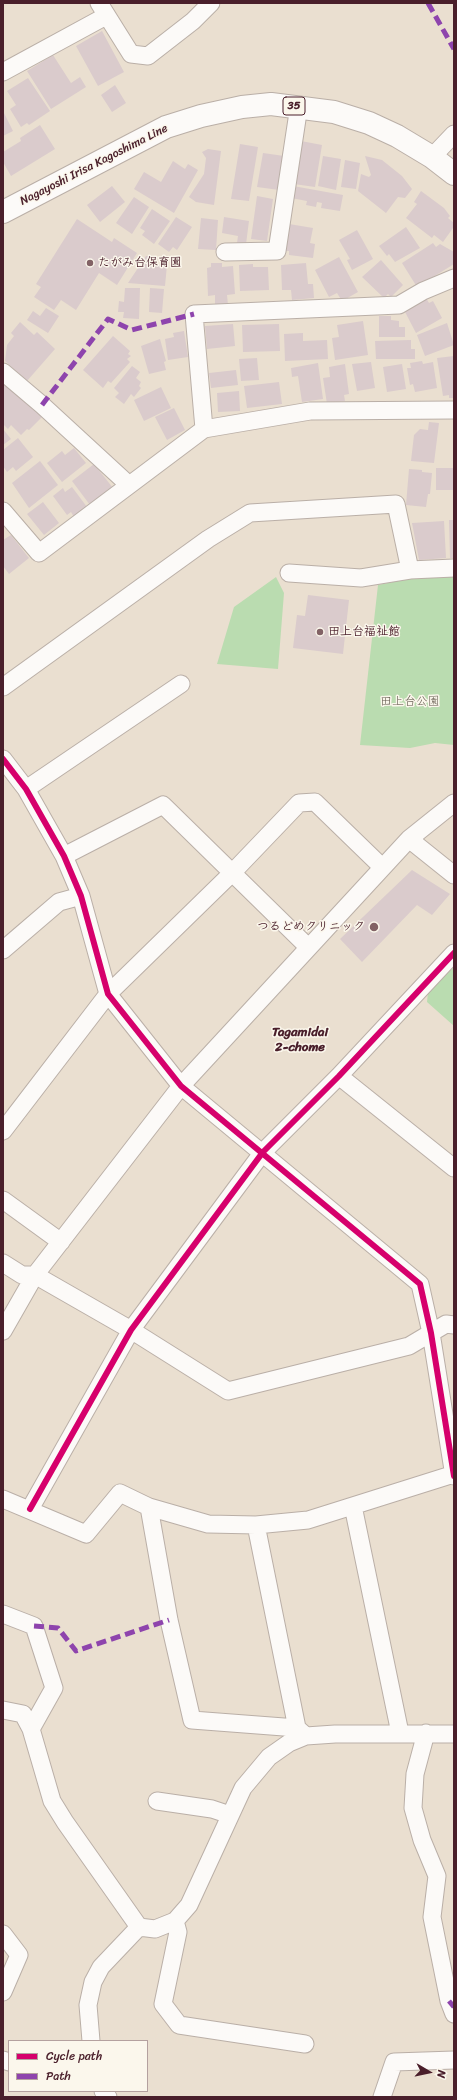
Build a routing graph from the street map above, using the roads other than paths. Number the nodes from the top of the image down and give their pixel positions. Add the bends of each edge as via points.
1 (211, 3) edge
2 (103, 9) edge
3 (3, 72) edge
4 (299, 106) junction
5 (454, 134) edge
6 (432, 157) junction
7 (454, 174) edge
8 (3, 212) edge
9 (225, 252) dead end
10 (454, 278) edge
11 (3, 372) edge
12 (454, 410) edge
13 (204, 429) junction
14 (129, 485) junction
15 (3, 511) edge
16 (454, 568) edge
17 (410, 570) junction
18 (289, 573) dead end
19 (182, 684) dead end
20 (3, 686) edge
21 (3, 759) edge
22 (26, 789) junction
23 (454, 803) edge
24 (409, 838) junction
25 (64, 856) junction
26 (382, 867) junction
27 (232, 873) junction
28 (454, 875) edge
29 (81, 896) junction
30 (307, 946) junction
31 (3, 950) edge
32 (454, 953) edge
33 (108, 994) junction
34 (339, 1076) junction
35 (181, 1086) junction
36 (3, 1131) edge
37 (263, 1152) junction
38 (454, 1168) edge
39 (3, 1200) edge
40 (60, 1242) junction
41 (3, 1264) edge
42 (35, 1275) junction
43 (454, 1325) edge
44 (131, 1330) junction
45 (3, 1331) edge
46 (431, 1333) junction
47 (454, 1475) edge
48 (3, 1499) edge
49 (353, 1506) junction
50 (149, 1507) junction
51 (30, 1510) junction
52 (256, 1525) junction
53 (3, 1614) edge
54 (3, 1710) edge
55 (31, 1729) junction
56 (302, 1732) junction
57 (400, 1733) junction
58 (426, 1733) junction
59 (454, 1734) edge
60 (157, 1801) dead end
61 (230, 1815) junction
62 (175, 1921) junction
63 (139, 1927) junction
64 (3, 1934) edge
65 (3, 1992) edge
66 (454, 2014) edge
67 (91, 2040) edge
68 (305, 2044) dead end
69 (454, 2060) edge
70 (382, 2097) edge

1 - 2 street via 148,56 130,54
2 - 3 street
4 - 6 main road, Nagayoshi Irisa Kagoshima Line / 35 via 334,112 369,123
4 - 8 main road, Nagayoshi Irisa Kagoshima Line / 35 via 271,104 242,107 166,127
4 - 9 street via 277,251
5 - 6 street
6 - 7 main road, Nagayoshi Irisa Kagoshima Line / 35
10 - 13 street via 423,290 398,305 194,314
11 - 14 street
12 - 13 street via 310,411
13 - 14 street
14 - 15 street via 39,553
16 - 17 street
17 - 18 street via 361,578
17 - 20 street via 396,504 250,513 208,538
19 - 22 street
21 - 22 street
22 - 25 street
23 - 24 street
24 - 26 street
24 - 28 street
25 - 27 street via 163,805
25 - 29 street
26 - 27 street via 315,802 299,803
26 - 30 street
27 - 30 street
27 - 33 street
29 - 31 street via 59,902
29 - 33 street
30 - 35 street
32 - 34 street
33 - 35 street
33 - 36 street
34 - 37 street
34 - 38 street
35 - 37 street
35 - 40 street
37 - 44 street
37 - 46 street via 420,1284
39 - 40 street
40 - 42 street
41 - 42 street via 22,1275
42 - 44 street
42 - 45 street
43 - 46 street via 446,1324
44 - 46 street via 228,1391 409,1346
44 - 51 street
46 - 47 street
47 - 49 street
48 - 51 street
49 - 52 street via 308,1520
49 - 57 street
50 - 51 street via 120,1493 86,1534
50 - 52 street via 208,1524
50 - 56 street via 169,1620 192,1720
52 - 56 street
53 - 55 street via 34,1626 54,1688
54 - 55 street via 24,1714
55 - 63 street via 52,1800
56 - 57 street
56 - 61 street via 269,1757 242,1788
57 - 58 street
58 - 59 street
58 - 66 street via 415,1774 414,1808 422,1840 437,1876 432,1918
60 - 61 street via 212,1809
61 - 62 street via 189,1905
62 - 63 street via 155,1929
62 - 68 street via 178,1932 163,2004 179,2025
63 - 67 street via 101,1966 93,1982 88,2005
64 - 65 street via 18,1956
69 - 70 street via 394,2062

